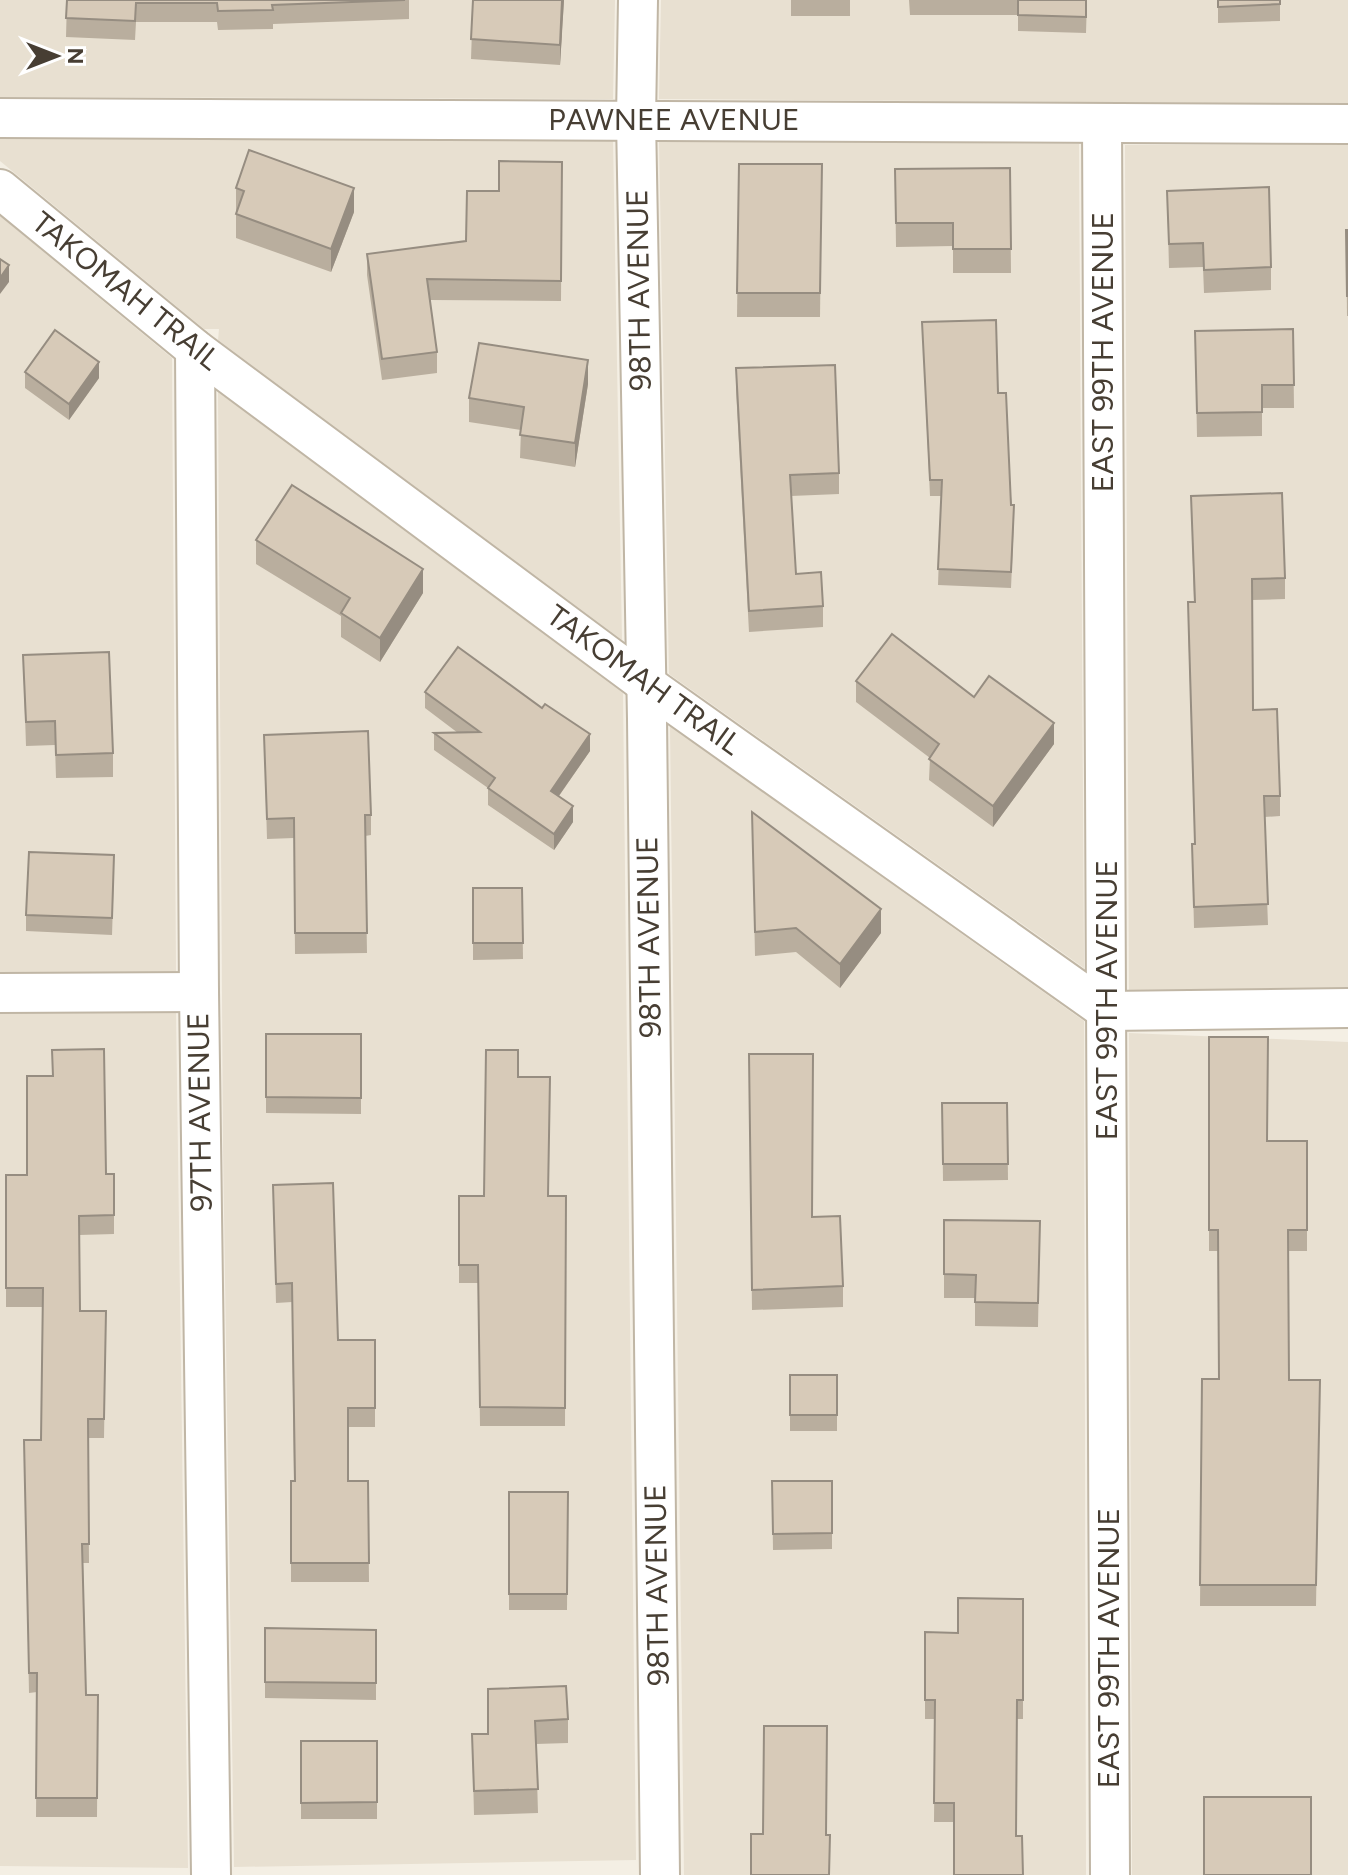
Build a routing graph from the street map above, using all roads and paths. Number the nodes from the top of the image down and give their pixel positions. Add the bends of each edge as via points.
1 (638, 0) edge
2 (0, 118) edge
3 (636, 119) junction
4 (1102, 124) junction
5 (1348, 124) edge
6 (0, 189) edge
7 (195, 349) junction
8 (646, 684) junction
9 (199, 992) junction
10 (0, 993) edge
11 (1348, 1008) edge
12 (1107, 1011) junction
13 (211, 1875) edge
14 (660, 1875) edge
15 (1110, 1875) edge

1 - 3 street, 98TH AVENUE
2 - 3 street, PAWNEE AVENUE
3 - 4 street, PAWNEE AVENUE
3 - 8 street, 98TH AVENUE
4 - 5 street, PAWNEE AVENUE
4 - 12 street, EAST 99TH AVENUE
6 - 7 street, TAKOMAH TRAIL
7 - 8 street, TAKOMAH TRAIL
7 - 9 street, 97TH AVENUE
8 - 12 street, TAKOMAH TRAIL
8 - 14 street, 98TH AVENUE
9 - 10 street
9 - 13 street, 97TH AVENUE
11 - 12 street
12 - 15 street, EAST 99TH AVENUE

